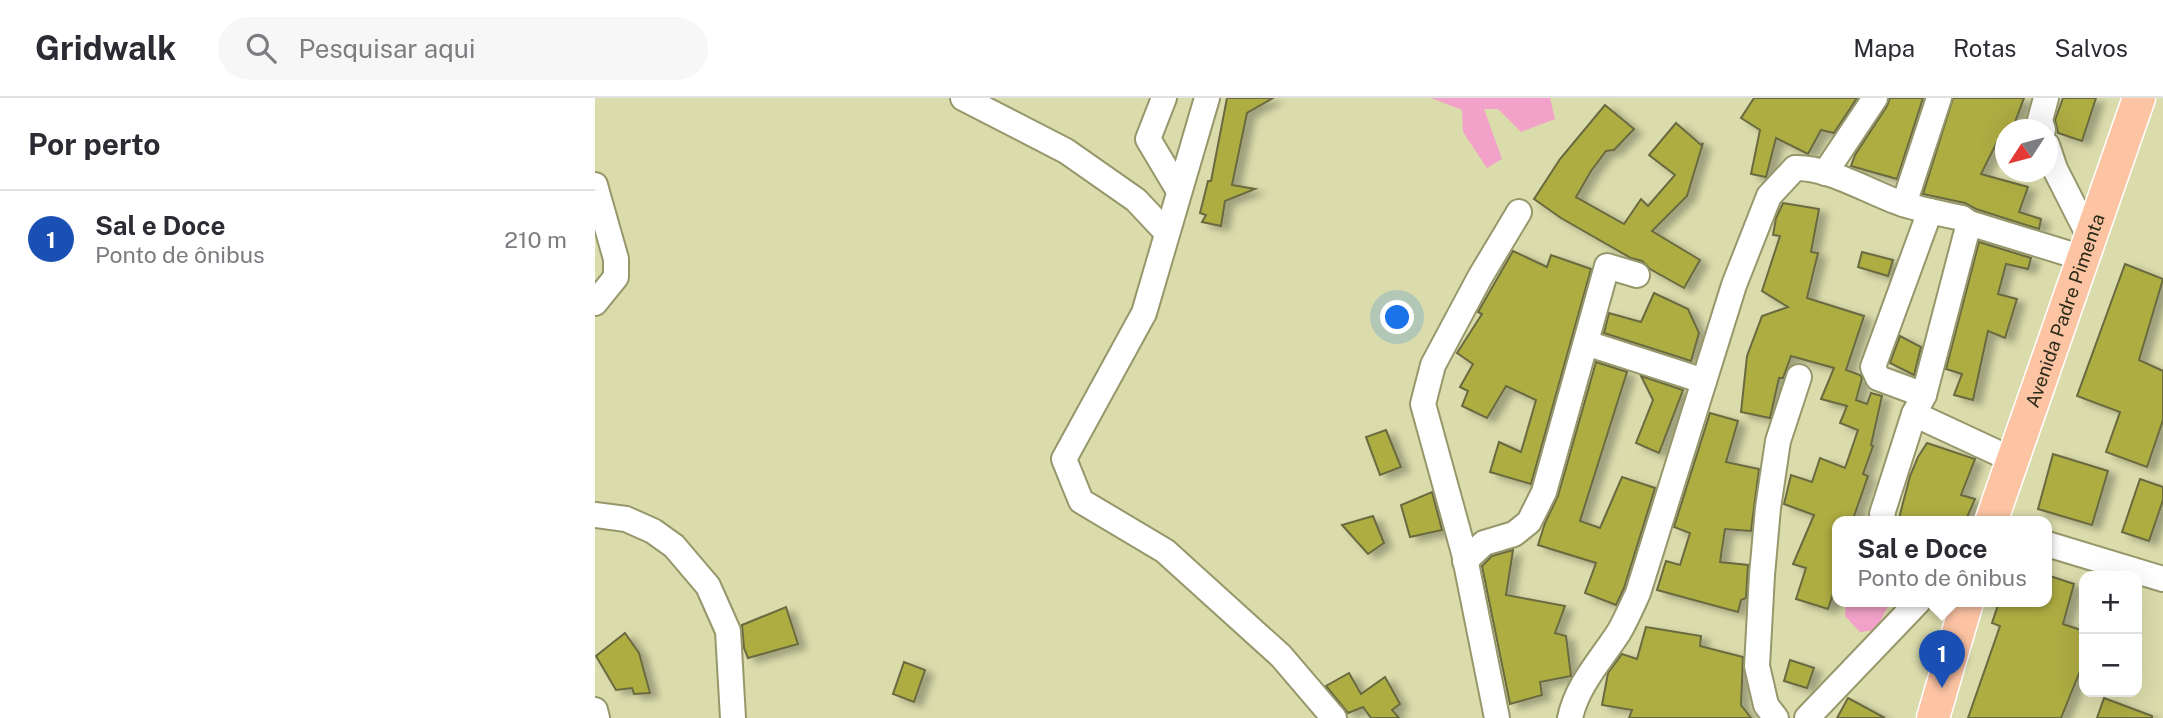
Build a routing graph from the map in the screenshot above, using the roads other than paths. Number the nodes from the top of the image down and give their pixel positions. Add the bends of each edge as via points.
1 (963, 98) edge
2 (1164, 98) edge
3 (1207, 98) edge
4 (1875, 98) edge
5 (1939, 98) edge
6 (2046, 98) edge
7 (2139, 98) edge
8 (2040, 119) edge
9 (1825, 173) junction
10 (2058, 176) edge
11 (595, 185) edge
12 (1179, 191) junction
13 (1904, 204) junction
14 (1930, 211) junction
15 (1518, 212) dead end
16 (1969, 223) junction
17 (1167, 233) junction
18 (2087, 248) junction
19 (1637, 275) dead end
20 (595, 303) edge
21 (1586, 343) junction
22 (1799, 377) dead end
23 (1704, 381) junction
24 (1919, 404) junction
25 (2013, 460) junction
26 (1882, 516) edge
27 (1993, 516) edge
28 (597, 518) edge
29 (1458, 532) junction
30 (1484, 543) junction
31 (2052, 546) edge
32 (1465, 561) junction
33 (2163, 579) edge
34 (1913, 607) edge
35 (1966, 607) edge
36 (595, 710) edge
37 (597, 718) edge
38 (733, 718) edge
39 (1334, 718) edge
40 (1497, 718) edge
41 (1570, 718) edge
42 (1776, 718) edge
43 (1807, 718) edge
44 (1933, 718) edge

1 - 17 street via 1066,151 1136,200
2 - 12 street via 1148,139
3 - 12 street
4 - 9 street
5 - 13 street
6 - 8 street
7 - 18 main road, Avenida Padre Pimenta
9 - 13 street
9 - 23 street via 1795,168 1769,196 1734,285
10 - 18 street
11 - 20 street via 617,277
12 - 17 street
13 - 14 street
14 - 16 street
14 - 24 street via 1873,367 1878,378
15 - 29 street via 1433,365 1423,404
16 - 18 street
16 - 24 street
17 - 39 street via 1144,313 1063,459 1081,501 1165,551 1280,656
18 - 25 main road, Avenida Padre Pimenta
19 - 21 street via 1607,266
21 - 23 street
21 - 30 street via 1544,492 1529,523 1514,534
22 - 42 street via 1778,441 1762,575 1757,666 1766,705
23 - 41 street via 1638,593 1620,630 1582,685
24 - 25 street
24 - 26 street
25 - 27 main road, Avenida Padre Pimenta
28 - 38 street via 626,519 653,531 674,546 708,586 728,631
29 - 30 street
29 - 32 street
30 - 32 street
31 - 33 street
32 - 40 street
34 - 43 street
35 - 44 main road
36 - 37 street

